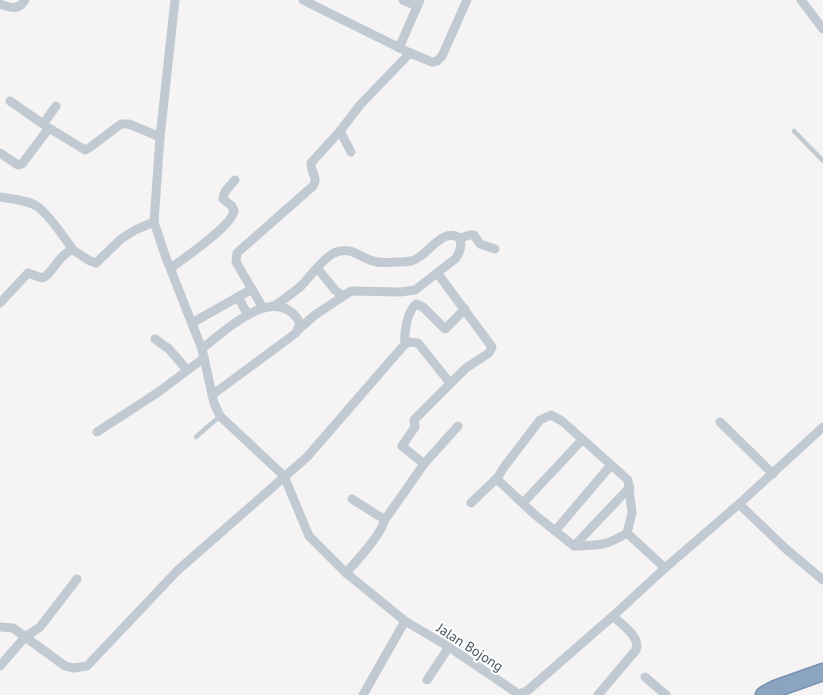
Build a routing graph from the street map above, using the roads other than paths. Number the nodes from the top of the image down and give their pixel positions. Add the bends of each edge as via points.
1 (25, 0) edge
2 (175, 0) edge
3 (303, 0) edge
4 (403, 0) edge
5 (467, 0) edge
6 (801, 0) edge
7 (418, 3) edge
8 (0, 4) edge
9 (823, 28) edge
10 (399, 48) junction
11 (410, 54) junction
12 (10, 101) dead end
13 (56, 106) dead end
14 (46, 126) junction
15 (340, 131) junction
16 (794, 132) dead end
17 (160, 137) junction
18 (351, 152) dead end
19 (0, 153) edge
20 (823, 161) edge
21 (235, 180) dead end
22 (0, 196) edge
23 (154, 222) junction
24 (460, 238) junction
25 (495, 249) dead end
26 (73, 250) junction
27 (171, 268) junction
28 (318, 268) junction
29 (438, 274) junction
30 (252, 289) junction
31 (343, 296) junction
32 (238, 297) junction
33 (0, 303) edge
34 (274, 306) junction
35 (263, 308) junction
36 (465, 309) junction
37 (248, 315) junction
38 (192, 323) junction
39 (299, 329) junction
40 (155, 339) dead end
41 (405, 344) junction
42 (203, 354) junction
43 (187, 370) junction
44 (450, 383) junction
45 (212, 395) junction
46 (220, 416) junction
47 (720, 422) dead end
48 (458, 426) dead end
49 (823, 427) edge
50 (97, 432) dead end
51 (196, 437) dead end
52 (582, 440) junction
53 (424, 464) junction
54 (611, 464) junction
55 (773, 474) junction
56 (284, 476) junction
57 (498, 477) junction
58 (630, 487) junction
59 (352, 499) dead end
60 (471, 503) dead end
61 (524, 503) junction
62 (739, 504) junction
63 (384, 521) junction
64 (555, 532) junction
65 (626, 533) junction
66 (574, 546) junction
67 (665, 568) junction
68 (346, 574) junction
69 (822, 578) edge
70 (77, 579) dead end
71 (613, 616) junction
72 (405, 621) junction
73 (0, 627) edge
74 (24, 636) junction
75 (449, 647) junction
76 (0, 666) edge
77 (823, 672) edge
78 (645, 677) dead end
79 (427, 680) dead end
80 (520, 694) edge
81 (363, 695) edge
82 (598, 695) edge
83 (666, 695) edge
84 (764, 695) edge

1 - 8 street via 18,8
2 - 17 street
3 - 10 street
4 - 7 street
5 - 11 street via 440,59 432,62
6 - 9 street
7 - 10 street
10 - 11 street
11 - 15 street via 360,105
12 - 14 street
13 - 14 street
14 - 17 street via 85,150 124,123
14 - 19 street via 22,164 18,165
15 - 18 street
15 - 30 street via 311,163 316,180 312,186 237,253 236,262
16 - 20 lane
17 - 23 street
21 - 27 street via 223,197 234,211 231,218
22 - 26 street via 37,206
23 - 26 street via 121,239 96,263
23 - 27 street
24 - 25 street via 474,235 480,244
24 - 28 street via 447,237 438,241 411,261 376,262 356,252 342,251 333,253
24 - 29 street via 458,255
26 - 33 street via 65,253 46,276 42,278 28,273
27 - 38 street
28 - 31 street
28 - 34 street via 300,287
29 - 31 street via 415,290 356,290
29 - 36 street
30 - 32 street
30 - 35 street
31 - 39 street
32 - 37 street
32 - 38 street
34 - 35 street
34 - 39 street via 292,312 300,323
35 - 37 street
36 - 41 street via 445,329 416,304 404,336
36 - 44 street via 490,342 492,351
37 - 42 street
38 - 42 street
39 - 45 street
40 - 43 street via 169,349
41 - 44 street via 418,343
41 - 56 street via 306,457
42 - 43 street
42 - 45 street
43 - 50 street
44 - 53 street via 416,417 414,429 403,444 403,448
45 - 46 street
46 - 51 lane
46 - 56 street
47 - 55 street
48 - 53 street
49 - 55 street
52 - 54 street
52 - 57 street via 551,414 545,416
52 - 61 street
53 - 63 street
54 - 58 street via 628,480
54 - 64 street
55 - 62 street
56 - 68 street, Jalan Bojong via 309,536
56 - 74 street via 178,570 88,666 65,666
57 - 60 street
57 - 61 street via 504,487
58 - 65 street via 632,513
58 - 66 street
59 - 63 street
61 - 64 street
62 - 67 street
62 - 69 street
63 - 68 street via 378,534
64 - 66 street
65 - 66 street via 603,545
65 - 67 street
67 - 71 street
68 - 72 street, Jalan Bojong
70 - 74 street via 40,627
71 - 80 street
71 - 82 street via 637,639 637,645
72 - 75 street, Jalan Bojong
72 - 81 street
73 - 74 street via 13,628
74 - 76 street
75 - 79 street
75 - 80 street, Jalan Bojong
77 - 84 highway
78 - 83 street

